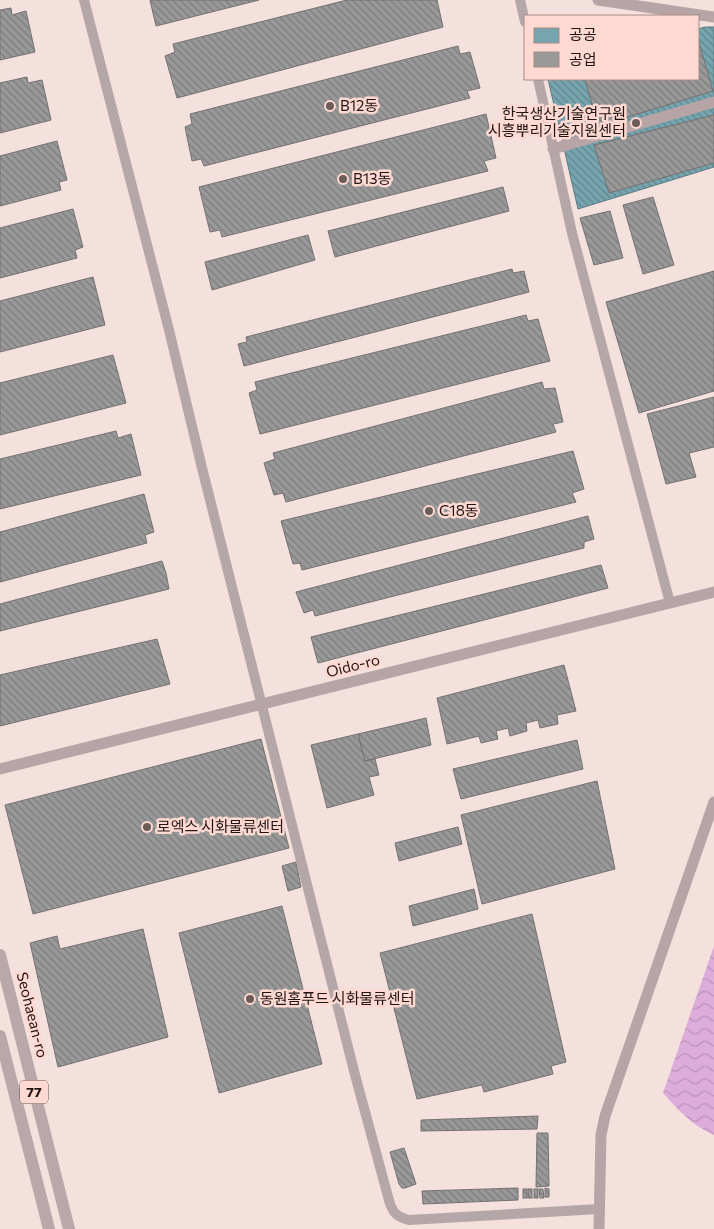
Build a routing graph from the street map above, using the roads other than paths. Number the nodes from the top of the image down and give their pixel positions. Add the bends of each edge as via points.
1 (84, 0) edge
2 (520, 0) edge
3 (598, 0) edge
4 (714, 17) edge
5 (524, 18) edge
6 (538, 80) edge
7 (714, 102) edge
8 (553, 148) junction
9 (714, 592) edge
10 (670, 603) junction
11 (262, 704) junction
12 (0, 760) edge
13 (15, 765) junction
14 (0, 769) edge
15 (714, 802) edge
16 (0, 955) edge
17 (0, 1036) edge
18 (599, 1209) junction
19 (49, 1229) edge
20 (69, 1229) edge
21 (599, 1229) edge

1 - 11 street
2 - 5 street
3 - 4 main road
6 - 8 street
7 - 8 main road
8 - 10 street via 572,233
9 - 10 main road, Oido-ro
10 - 11 main road, Oido-ro
11 - 13 main road, Oido-ro
11 - 18 street via 354,1071 394,1213 409,1220
12 - 13 main road
13 - 14 main road, Oido-ro
15 - 18 main road via 605,1116 601,1135
16 - 20 main road, Seohaean-ro / 77
17 - 19 main road, 77
18 - 21 main road

